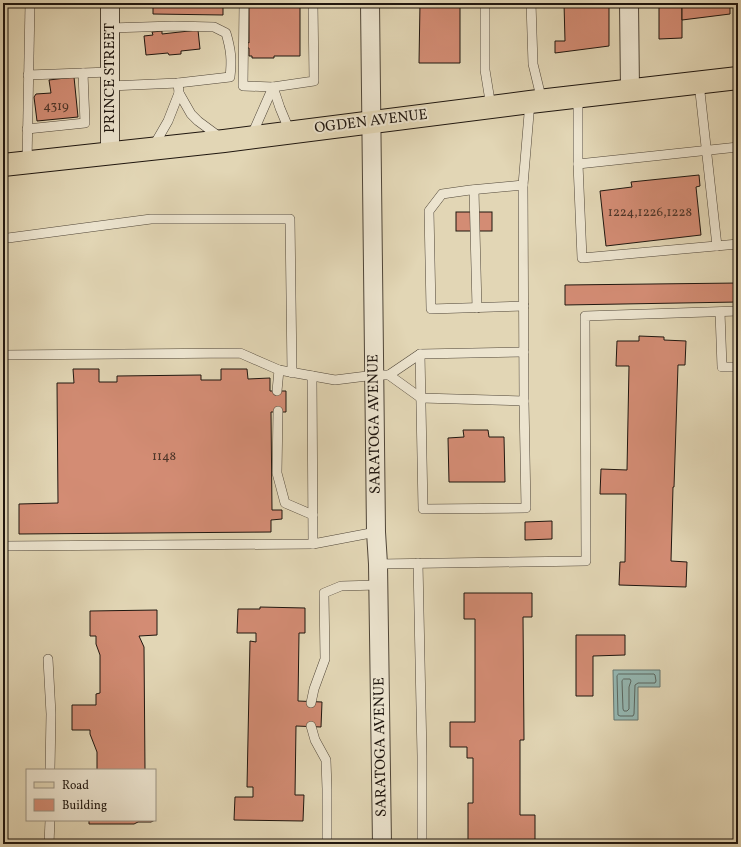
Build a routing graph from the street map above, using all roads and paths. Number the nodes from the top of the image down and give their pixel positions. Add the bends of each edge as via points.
1 (30, 3) edge
2 (110, 3) edge
3 (244, 3) edge
4 (313, 3) edge
5 (370, 3) edge
6 (485, 3) edge
7 (531, 3) edge
8 (629, 3) edge
9 (110, 28) junction
10 (79, 73) junction
11 (28, 75) junction
12 (738, 78) edge
13 (110, 79) junction
14 (699, 82) junction
15 (178, 83) junction
16 (273, 87) junction
17 (630, 90) junction
18 (179, 92) junction
19 (578, 97) junction
20 (536, 102) junction
21 (491, 107) junction
22 (371, 122) junction
23 (27, 129) junction
24 (290, 132) junction
25 (251, 137) junction
26 (224, 140) junction
27 (738, 147) edge
28 (152, 149) junction
29 (706, 151) junction
30 (110, 153) junction
31 (27, 163) junction
32 (578, 164) junction
33 (3, 165) edge
34 (523, 185) junction
35 (474, 190) junction
36 (3, 238) edge
37 (738, 244) edge
38 (717, 246) junction
39 (524, 306) junction
40 (477, 308) junction
41 (738, 311) edge
42 (720, 312) junction
43 (524, 352) junction
44 (420, 354) junction
45 (3, 355) edge
46 (738, 367) edge
47 (279, 370) junction
48 (292, 372) junction
49 (382, 375) junction
50 (312, 376) junction
51 (277, 391) dead end
52 (420, 398) junction
53 (524, 401) junction
54 (278, 411) dead end
55 (313, 515) junction
56 (376, 532) junction
57 (313, 544) junction
58 (3, 546) edge
59 (418, 563) junction
60 (378, 564) junction
61 (378, 585) junction
62 (48, 659) dead end
63 (311, 703) dead end
64 (311, 726) dead end
65 (50, 769) edge
66 (50, 821) edge
67 (49, 844) edge
68 (327, 844) edge
69 (382, 844) edge
70 (422, 844) edge

1 - 11 lane
2 - 9 street, PRINCE STREET
3 - 16 lane via 243,86
4 - 16 lane via 314,81
5 - 22 street, SARATOGA AVENUE
6 - 21 lane via 485,70
7 - 20 lane
8 - 17 street
9 - 13 street, PRINCE STREET
9 - 15 lane via 214,27 226,33 232,63 230,77
10 - 11 lane
10 - 13 lane
10 - 23 lane via 85,123
11 - 23 lane
12 - 14 main road, OGDEN AVENUE
13 - 15 lane
13 - 30 street, PRINCE STREET
14 - 17 main road, OGDEN AVENUE
14 - 29 lane
15 - 18 lane
16 - 24 lane
16 - 25 lane
17 - 19 main road, OGDEN AVENUE
18 - 26 lane via 198,121
18 - 28 lane via 168,121
19 - 20 main road, OGDEN AVENUE
19 - 32 lane
20 - 21 main road, OGDEN AVENUE
20 - 34 lane
21 - 22 main road, OGDEN AVENUE
22 - 24 main road, OGDEN AVENUE
22 - 49 street, SARATOGA AVENUE
23 - 31 lane
24 - 25 main road, OGDEN AVENUE
25 - 26 main road, OGDEN AVENUE
26 - 28 main road, OGDEN AVENUE
27 - 29 lane
28 - 30 main road, OGDEN AVENUE
29 - 32 lane
29 - 38 lane
30 - 31 main road, OGDEN AVENUE
31 - 33 main road, OGDEN AVENUE
32 - 38 lane via 582,258
34 - 35 lane
34 - 39 lane
35 - 40 lane
35 - 40 lane via 442,194 428,211 431,309
36 - 48 lane via 151,219 290,219
37 - 38 lane
39 - 40 lane
39 - 43 lane
41 - 42 lane
42 - 46 lane via 722,367
42 - 59 lane via 585,316 586,561
43 - 44 lane
43 - 53 lane
44 - 49 lane
44 - 52 lane
45 - 47 lane via 240,353
47 - 48 lane
47 - 51 lane
48 - 50 lane
49 - 50 lane via 335,380
49 - 52 lane
49 - 56 street, SARATOGA AVENUE
50 - 55 lane
52 - 53 lane
52 - 53 lane via 423,509 526,508
54 - 55 lane via 277,473 285,503
55 - 57 lane
56 - 57 lane
56 - 60 street, SARATOGA AVENUE
57 - 58 lane
59 - 60 lane
59 - 70 lane
60 - 61 street, SARATOGA AVENUE
61 - 63 lane via 341,586 324,593 324,659
61 - 69 street, SARATOGA AVENUE
62 - 65 lane
64 - 68 lane via 326,760
66 - 67 lane

